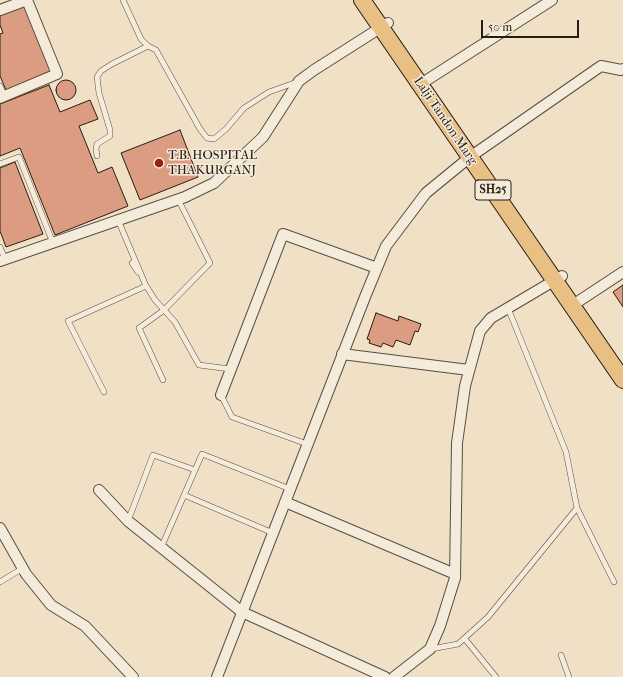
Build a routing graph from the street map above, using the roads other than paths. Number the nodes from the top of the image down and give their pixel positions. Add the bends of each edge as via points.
1 (123, 0) edge
2 (362, 0) edge
3 (372, 0) edge
4 (552, 0) edge
5 (0, 10) edge
6 (384, 25) junction
7 (148, 46) junction
8 (623, 69) edge
9 (299, 81) junction
10 (423, 82) junction
11 (0, 86) edge
12 (2, 98) edge
13 (474, 155) junction
14 (97, 156) dead end
15 (0, 164) edge
16 (178, 199) junction
17 (118, 220) junction
18 (53, 243) junction
19 (0, 247) edge
20 (2, 261) edge
21 (132, 263) dead end
22 (377, 268) junction
23 (623, 272) edge
24 (558, 278) junction
25 (146, 286) junction
26 (579, 301) junction
27 (508, 308) junction
28 (164, 310) junction
29 (342, 354) junction
30 (623, 365) edge
31 (230, 369) junction
32 (469, 370) junction
33 (163, 380) dead end
34 (623, 380) edge
35 (104, 392) dead end
36 (221, 394) joint
37 (308, 444) junction
38 (195, 470) junction
39 (290, 489) junction
40 (99, 490) dead end
41 (184, 495) junction
42 (285, 502) junction
43 (577, 508) junction
44 (128, 521) junction
45 (0, 528) edge
46 (273, 533) junction
47 (161, 548) junction
48 (23, 568) junction
49 (455, 574) junction
50 (0, 582) edge
51 (614, 582) dead end
52 (242, 612) junction
53 (465, 639) junction
54 (430, 649) junction
55 (561, 655) dead end
56 (133, 677) edge
57 (217, 677) edge
58 (385, 677) edge
59 (394, 677) edge
60 (496, 677) edge
61 (569, 677) edge

1 - 7 lane via 140,39
2 - 6 main road, Lalji Tandon Marg / SH25
3 - 6 main road, Lalji Tandon Marg / SH25
4 - 10 street
5 - 12 street via 27,0 57,74
6 - 9 street
6 - 10 main road, Lalji Tandon Marg / SH25
7 - 9 lane via 156,50 207,138 214,139 244,108 269,92
7 - 14 lane via 112,64 97,77 110,130 110,136 97,144
8 - 13 street via 601,66
9 - 16 street via 263,137 214,183
10 - 13 main road, Lalji Tandon Marg / SH25
11 - 12 lane
13 - 22 street via 426,193 386,246
13 - 24 main road, Lalji Tandon Marg / SH25
15 - 18 lane via 19,157
16 - 17 street
16 - 28 lane via 210,263
17 - 18 street
17 - 25 lane
18 - 20 street
19 - 20 lane
21 - 25 lane
22 - 29 street
22 - 31 street via 283,234
23 - 26 street
24 - 26 main road, Lalji Tandon Marg / SH25
24 - 27 street
24 - 34 main road, Lalji Tandon Marg / SH25
25 - 28 lane
25 - 35 lane via 68,321
26 - 30 main road, Lalji Tandon Marg / SH25
27 - 32 street via 491,318 480,331
27 - 43 lane via 566,452
28 - 31 lane via 175,322 199,365
28 - 33 lane via 139,328
29 - 32 street
29 - 37 street
31 - 36 street
32 - 49 street via 457,443
36 - 37 lane via 232,417
37 - 39 street
38 - 39 lane via 202,454
38 - 41 lane
38 - 44 lane via 153,455
39 - 42 street
40 - 44 street
41 - 46 lane
41 - 47 lane
42 - 46 street
42 - 49 street
43 - 51 lane
43 - 53 lane via 488,617
44 - 47 street
45 - 48 street
46 - 52 street
47 - 52 street
48 - 50 lane
48 - 56 street via 51,605 85,626
49 - 54 street via 440,626
52 - 57 street
52 - 58 street
53 - 54 lane via 458,644
53 - 60 lane
54 - 59 street
55 - 61 lane

